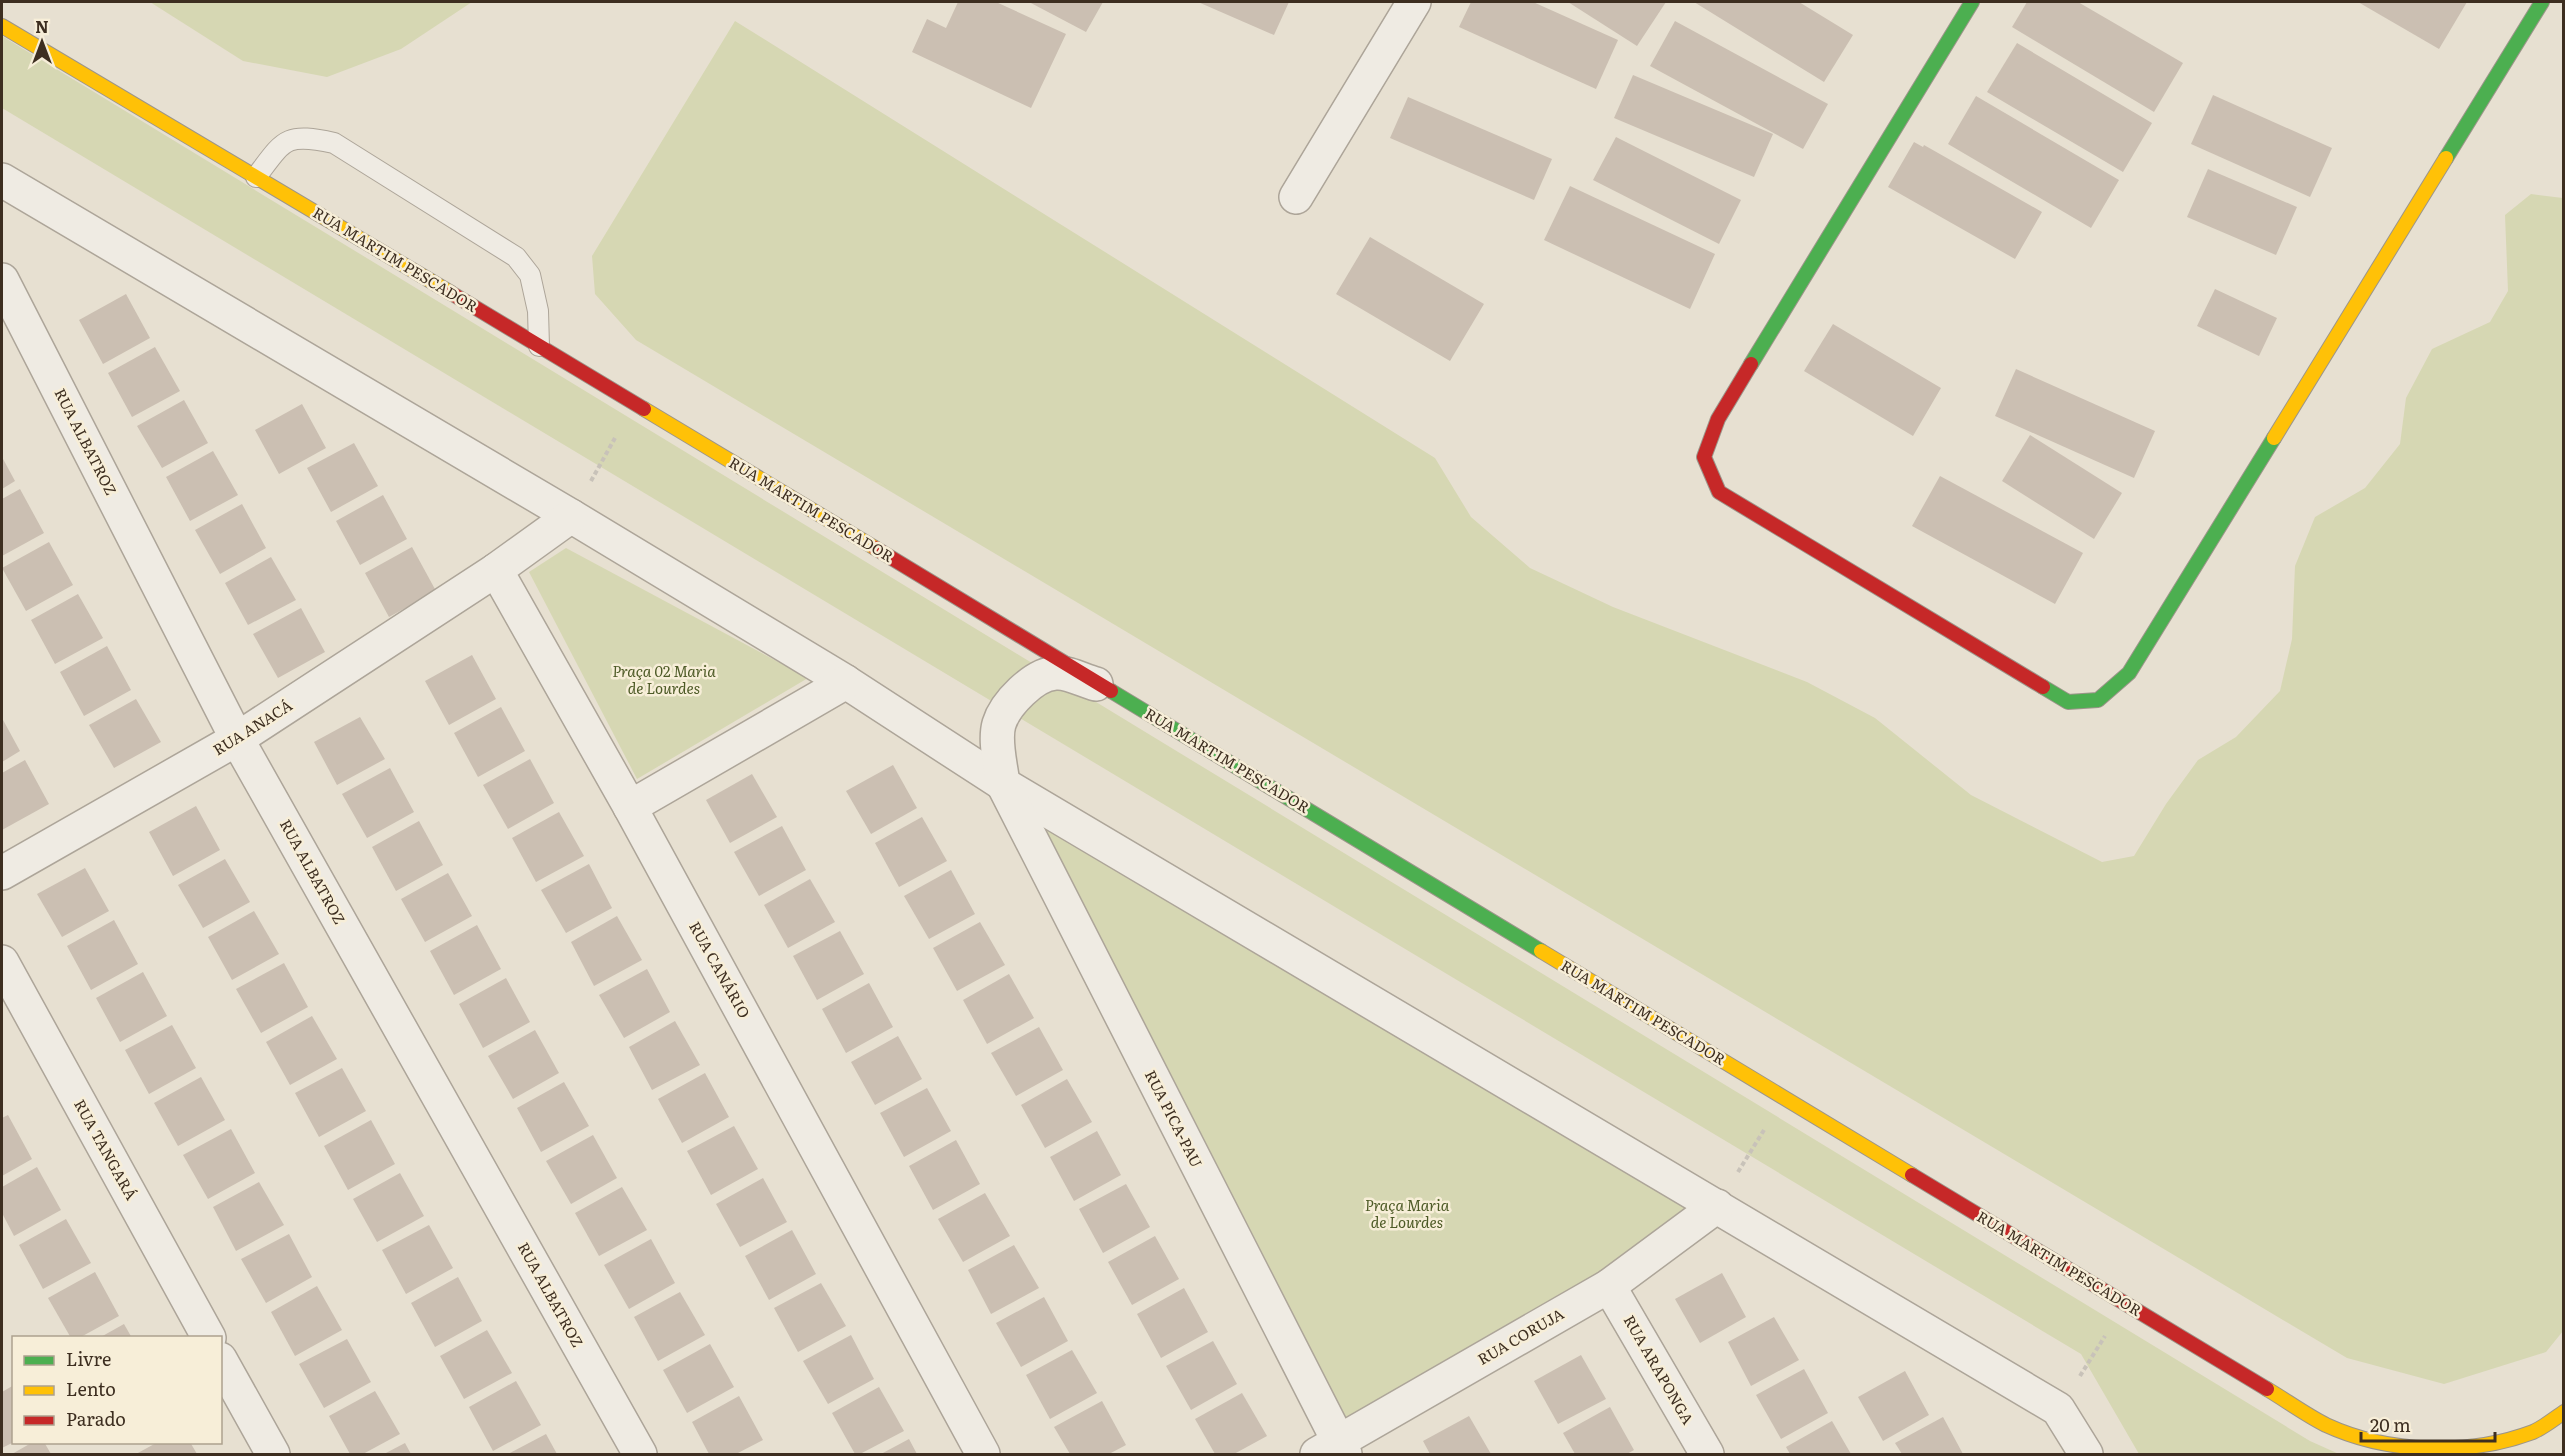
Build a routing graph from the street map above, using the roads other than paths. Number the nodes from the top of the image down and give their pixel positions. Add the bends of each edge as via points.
1 (1414, 2) edge
2 (1972, 2) edge
3 (2542, 2) edge
4 (2, 26) edge
5 (256, 177) junction
6 (2, 180) edge
7 (1296, 197) dead end
8 (2, 280) edge
9 (539, 346) junction
10 (571, 516) junction
11 (496, 570) junction
12 (846, 682) junction
13 (1102, 686) junction
14 (237, 740) junction
15 (1003, 784) junction
16 (630, 807) junction
17 (2, 873) edge
18 (2, 962) edge
19 (1717, 1206) junction
20 (1609, 1286) junction
21 (208, 1336) edge
22 (222, 1363) edge
23 (2564, 1412) edge
24 (1334, 1451) edge
25 (2470, 1452) edge
26 (273, 1455) edge
27 (640, 1455) edge
28 (982, 1455) edge
29 (1707, 1455) edge
30 (2086, 1455) edge

1 - 7 street
2 - 3 street via 1718,419 1704,457 1719,492 2068,702 2098,699 2129,673
4 - 5 street, RUA MARTIM PESCADOR
5 - 9 street, RUA MARTIM PESCADOR
5 - 9 lane via 290,139 334,143 516,257 531,275
6 - 10 street
8 - 14 street, RUA ALBATROZ
9 - 13 street, RUA MARTIM PESCADOR
10 - 11 street
10 - 12 street
11 - 14 street, RUA ANACÁ
11 - 16 street, RUA CANÁRIO
12 - 15 street
12 - 16 street
13 - 15 street via 1057,673 1036,679 1021,692 999,724
13 - 25 street, RUA MARTIM PESCADOR via 2325,1424 2394,1449
14 - 17 street, RUA ANACÁ
14 - 27 street, RUA ALBATROZ
15 - 19 street
15 - 24 street, RUA PICA-PAU
16 - 28 street, RUA CANÁRIO
18 - 21 street, RUA TANGARÁ
19 - 20 street, RUA CORUJA
19 - 30 street via 2058,1409
20 - 24 street, RUA CORUJA
20 - 29 street, RUA ARAPONGA
22 - 26 street
23 - 25 street, RUA MARTIM PESCADOR via 2534,1431

